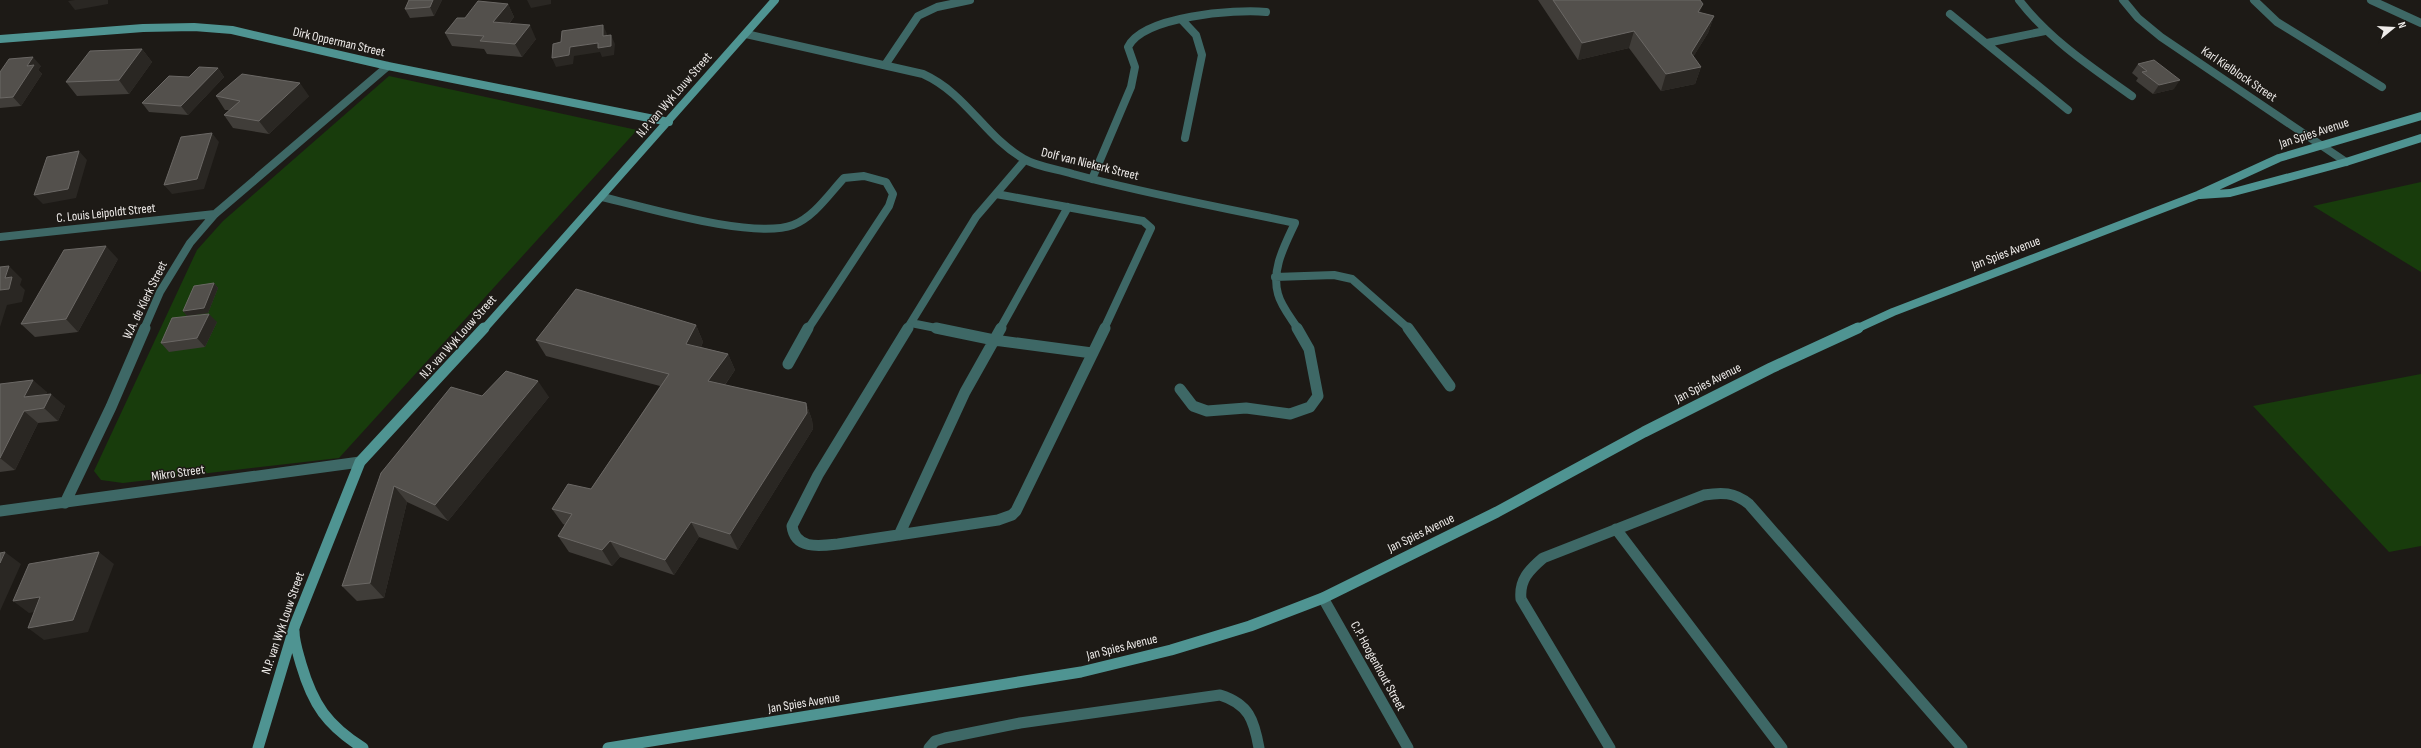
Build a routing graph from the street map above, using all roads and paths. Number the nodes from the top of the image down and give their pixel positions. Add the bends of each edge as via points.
1 (775, 0) edge
2 (970, 0) edge
3 (2019, 0) edge
4 (2123, 0) edge
5 (2254, 0) edge
6 (2371, 0) edge
7 (1266, 12) dead end
8 (1950, 14) dead end
9 (1182, 18) junction
10 (2421, 22) edge
11 (2045, 31) junction
12 (746, 34) junction
13 (0, 39) edge
14 (1987, 43) junction
15 (885, 65) junction
16 (388, 66) junction
17 (2382, 87) dead end
18 (2132, 96) dead end
19 (2068, 110) dead end
20 (2421, 116) edge
21 (669, 122) junction
22 (1184, 138) dead end
23 (2421, 138) edge
24 (2321, 144) junction
25 (1025, 160) junction
26 (2346, 162) junction
27 (1092, 179) junction
28 (996, 194) junction
29 (2198, 196) junction
30 (602, 197) junction
31 (1068, 207) junction
32 (215, 214) junction
33 (0, 237) edge
34 (1275, 277) junction
35 (911, 323) junction
36 (994, 340) junction
37 (1092, 353) junction
38 (788, 364) dead end
39 (1450, 386) dead end
40 (1180, 389) dead end
41 (360, 462) junction
42 (65, 503) junction
43 (0, 511) edge
44 (1616, 529) junction
45 (899, 535) junction
46 (1322, 598) junction
47 (295, 625) junction
48 (258, 748) edge
49 (363, 748) edge
50 (608, 748) edge
51 (929, 748) edge
52 (1259, 748) edge
53 (1408, 748) edge
54 (1610, 748) edge
55 (1782, 748) edge
56 (1962, 748) edge

1 - 12 street, N.P. van Wyk Louw Street
2 - 15 street via 937,7 918,16
3 - 11 street
4 - 24 street, Karl Kielblock Street via 2138,18 2161,37
5 - 17 street via 2277,22
6 - 10 street
7 - 9 street via 1218,12
8 - 14 street
9 - 22 street via 1202,44 1202,55
9 - 27 street via 1128,42 1135,67 1131,88
11 - 14 street
11 - 18 street
12 - 15 street, Dolf van Niekerk Street
12 - 21 street, N.P. van Wyk Louw Street
13 - 16 street, Dirk Opperman Street via 143,28 194,27 232,30
14 - 19 street
15 - 25 street, Dolf van Niekerk Street via 923,74 941,82 955,93 1004,145
16 - 21 street, Dirk Opperman Street
16 - 32 street, W.A. de Klerk Street
20 - 24 street, Jan Spies Avenue
21 - 30 street, N.P. van Wyk Louw Street
23 - 26 street, Jan Spies Avenue
24 - 26 street, Karl Kielblock Street
24 - 29 street, Jan Spies Avenue via 2222,182
25 - 27 street, Dolf van Niekerk Street
25 - 28 street
26 - 29 street, Jan Spies Avenue via 2230,193
27 - 34 street, Dolf van Niekerk Street via 1295,223 1279,260
28 - 31 street
28 - 35 street via 976,217
29 - 46 street, Jan Spies Avenue via 1893,312 1644,432 1497,512
30 - 38 street via 751,229 779,229 803,221 844,178 864,176 886,182 892,194 889,206 811,323
30 - 41 street, N.P. van Wyk Louw Street via 450,367
31 - 36 street
31 - 37 street via 1143,221 1151,228
32 - 33 street, C. Louis Leipoldt Street
32 - 42 street, W.A. de Klerk Street via 190,243 160,292 111,407
34 - 39 street via 1334,275 1352,279 1410,330
34 - 40 street via 1278,294 1309,349 1318,396 1310,407 1290,414 1246,408 1207,411 1193,406
35 - 36 street
35 - 45 street via 818,475 792,526 797,540 805,544 848,542
36 - 37 street
36 - 45 street via 965,392
37 - 45 street via 1012,515 998,520
41 - 42 street, Mikro Street
41 - 47 street, N.P. van Wyk Louw Street
42 - 43 street, Mikro Street
44 - 54 street via 1543,558 1527,571 1519,589 1521,599
44 - 55 street
44 - 56 street via 1704,495 1728,492 1737,494 1749,504
46 - 50 street, Jan Spies Avenue via 1250,626 1171,650 1081,672
46 - 53 street, C.P. Hoogenhout Street
47 - 48 street, N.P. van Wyk Louw Street
47 - 49 street via 294,637 307,686 321,714 341,735
51 - 52 street via 935,740 1020,723 1220,695 1234,698 1244,706 1252,719

